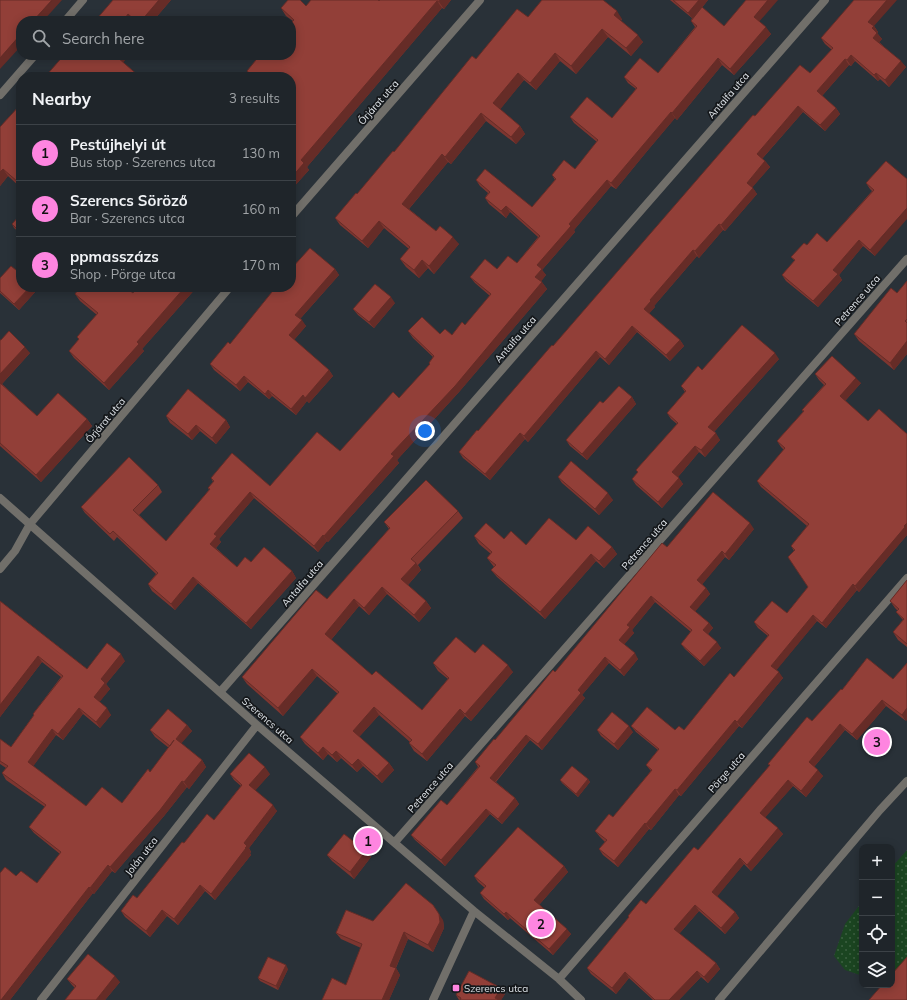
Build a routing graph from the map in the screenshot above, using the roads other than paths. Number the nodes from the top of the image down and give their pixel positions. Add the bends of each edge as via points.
1 (83, 0) edge
2 (480, 0) edge
3 (825, 0) edge
4 (69, 16) edge
5 (31, 60) edge
6 (20, 72) edge
7 (16, 77) edge
8 (0, 95) edge
9 (296, 211) edge
10 (907, 259) edge
11 (226, 292) edge
12 (0, 498) edge
13 (30, 524) junction
14 (0, 569) edge
15 (907, 578) edge
16 (221, 691) junction
17 (258, 725) junction
18 (907, 781) edge
19 (395, 842) junction
20 (474, 911) junction
21 (559, 979) junction
22 (41, 1000) edge
23 (433, 1000) edge
24 (581, 1000) edge
25 (719, 1000) edge

1 - 4 street
2 - 9 street, Őrjárat utca
3 - 16 street, Antalfa utca
5 - 6 street
7 - 8 street
10 - 19 street, Petrence utca
11 - 13 street, Őrjárat utca
12 - 13 street, Szerencs utca
13 - 14 street, Őrjárat utca via 15,551
13 - 16 street, Szerencs utca
15 - 21 street, Pörge utca
16 - 17 street, Szerencs utca
17 - 19 street, Szerencs utca
17 - 22 street, Jolán utca
18 - 25 street
19 - 20 street, Szerencs utca
20 - 21 street, Szerencs utca
20 - 23 street
21 - 24 street, Szerencs utca

